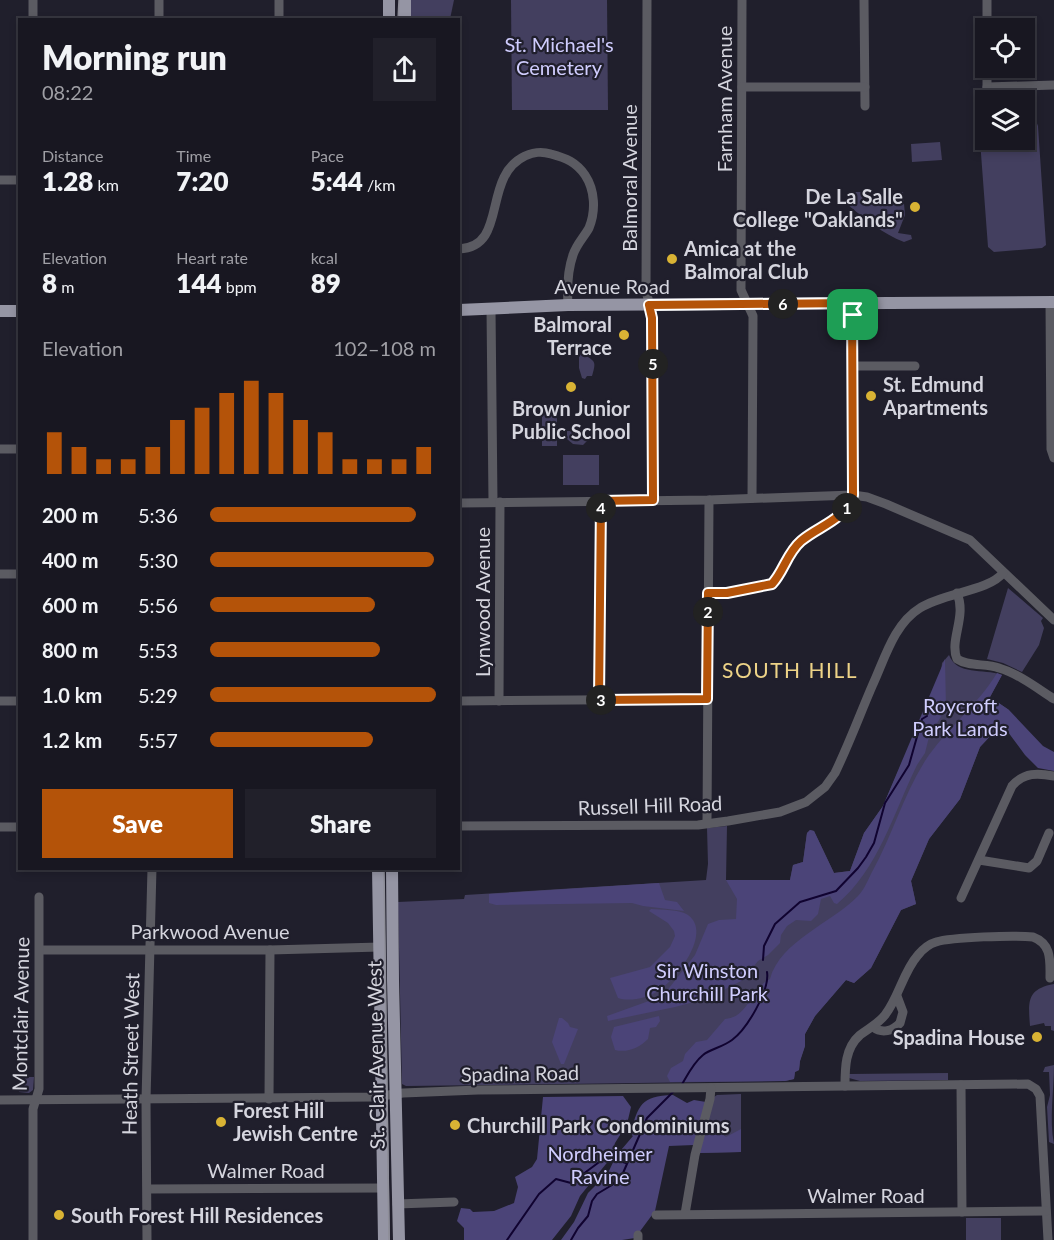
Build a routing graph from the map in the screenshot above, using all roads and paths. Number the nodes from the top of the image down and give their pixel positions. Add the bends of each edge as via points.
1 (33, 0) edge
2 (159, 0) edge
3 (279, 0) edge
4 (389, 0) edge
5 (405, 0) edge
6 (647, 0) edge
7 (742, 0) edge
8 (864, 0) edge
9 (987, 0) edge
10 (33, 18) edge
11 (159, 18) edge
12 (279, 18) edge
13 (389, 18) edge
14 (405, 18) edge
15 (987, 18) edge
16 (987, 78) edge
17 (1054, 86) edge
18 (742, 87) junction
19 (865, 87) junction
20 (987, 87) joint
21 (865, 106) dead end
22 (0, 180) edge
23 (18, 180) edge
24 (460, 249) edge
25 (1052, 302) edge
26 (852, 303) junction
27 (748, 304) junction
28 (568, 305) junction
29 (649, 305) junction
30 (491, 309) junction
31 (460, 310) edge
32 (0, 311) edge
33 (18, 311) edge
34 (853, 366) junction
35 (915, 366) dead end
36 (0, 449) edge
37 (18, 449) edge
38 (1054, 458) edge
39 (853, 495) junction
40 (752, 498) junction
41 (653, 500) junction
42 (709, 500) junction
43 (601, 501) junction
44 (496, 502) junction
45 (460, 503) edge
46 (1004, 573) junction
47 (0, 574) edge
48 (18, 574) edge
49 (708, 593) junction
50 (957, 593) junction
51 (1054, 620) edge
52 (707, 699) junction
53 (1054, 699) edge
54 (599, 700) junction
55 (0, 701) edge
56 (18, 701) edge
57 (460, 701) edge
58 (499, 701) junction
59 (1054, 776) edge
60 (707, 823) junction
61 (460, 826) edge
62 (0, 827) edge
63 (18, 827) edge
64 (1049, 833) dead end
65 (979, 860) junction
66 (152, 870) edge
67 (378, 870) edge
68 (392, 870) edge
69 (39, 897) dead end
70 (961, 898) dead end
71 (380, 947) junction
72 (40, 950) junction
73 (150, 950) junction
74 (270, 950) junction
75 (1050, 978) dead end
76 (897, 996) junction
77 (873, 1027) junction
78 (961, 1085) junction
79 (845, 1086) junction
80 (711, 1088) junction
81 (396, 1094) junction
82 (381, 1096) junction
83 (38, 1099) junction
84 (269, 1099) junction
85 (0, 1100) edge
86 (146, 1100) junction
87 (384, 1188) junction
88 (148, 1189) junction
89 (454, 1202) dead end
90 (397, 1204) junction
91 (1046, 1211) junction
92 (962, 1212) junction
93 (686, 1214) junction
94 (656, 1215) dead end
95 (33, 1240) edge
96 (147, 1240) edge
97 (384, 1240) edge
98 (399, 1240) edge
99 (1048, 1240) edge

1 - 10 street
2 - 11 street
3 - 12 street
4 - 13 main road
5 - 14 main road
6 - 29 street, Balmoral Avenue
7 - 18 street, Farnham Avenue
8 - 19 street
9 - 15 street
16 - 20 street
17 - 20 street
18 - 19 street
18 - 27 street, Farnham Avenue via 741,290
19 - 21 street
22 - 23 street
24 - 28 street via 471,248 487,234 501,183 519,159 542,151 569,159 590,182 594,201 589,227 568,273
25 - 26 main road, Avenue Road
25 - 38 street
26 - 27 main road, Avenue Road
26 - 34 street
27 - 29 main road, Avenue Road
27 - 40 street, Farnham Avenue via 753,318
28 - 29 main road, Avenue Road
28 - 30 main road, Avenue Road
29 - 41 street, Balmoral Avenue
30 - 31 main road, Avenue Road
30 - 44 street, Lynwood Avenue
32 - 33 main road
34 - 35 street
34 - 39 street
36 - 37 street
39 - 40 street
39 - 46 street via 886,504 970,540
39 - 49 street via 838,518 793,549 772,584
40 - 42 street
41 - 42 street
41 - 43 street
42 - 49 street
43 - 44 street
43 - 54 street
44 - 45 street
44 - 58 street, Lynwood Avenue
46 - 50 street, Russell Hill Road via 995,582
46 - 51 street
47 - 48 street
49 - 52 street
50 - 53 street via 962,609 957,659 1004,669
50 - 60 street, Russell Hill Road via 921,607 897,633 835,773 819,794 780,812
52 - 54 street
52 - 60 street
54 - 58 street
55 - 56 street
57 - 58 street
59 - 65 street via 1031,774 1016,782
60 - 61 street, Russell Hill Road
62 - 63 street
64 - 65 street via 1029,868
65 - 70 street
66 - 73 street, Heath Street West
67 - 71 main road, St. Clair Avenue West
68 - 81 main road, St. Clair Avenue West
69 - 72 street, Montclair Avenue
71 - 74 street, Parkwood Avenue
71 - 82 main road, St. Clair Avenue West
72 - 73 street, Parkwood Avenue
72 - 83 street, Montclair Avenue
73 - 74 street, Parkwood Avenue
73 - 86 street, Heath Street West
74 - 84 street
75 - 76 street via 1048,950 1036,938 941,940 917,955
76 - 77 street
76 - 77 street via 903,1012 900,1023 889,1030
77 - 79 street via 857,1038 849,1052
78 - 79 street, Spadina Road
78 - 91 street, Spadina Road via 1024,1084 1038,1092
78 - 92 street
79 - 80 street, Spadina Road
80 - 81 street, Spadina Road
80 - 93 street
81 - 82 street, Spadina Road
81 - 90 main road, St. Clair Avenue West
82 - 84 street, Spadina Road
82 - 87 main road, St. Clair Avenue West
83 - 85 street, Spadina Road
83 - 86 street, Spadina Road
83 - 95 street, Montclair Avenue via 33,1109
84 - 86 street, Spadina Road
86 - 88 street, Heath Street West
87 - 88 street, Walmer Road
87 - 97 main road, St. Clair Avenue West
88 - 96 street, Heath Street West
89 - 90 street
90 - 98 main road, St. Clair Avenue West
91 - 92 street, Walmer Road
91 - 99 street
92 - 93 street, Walmer Road
93 - 94 street, Walmer Road

